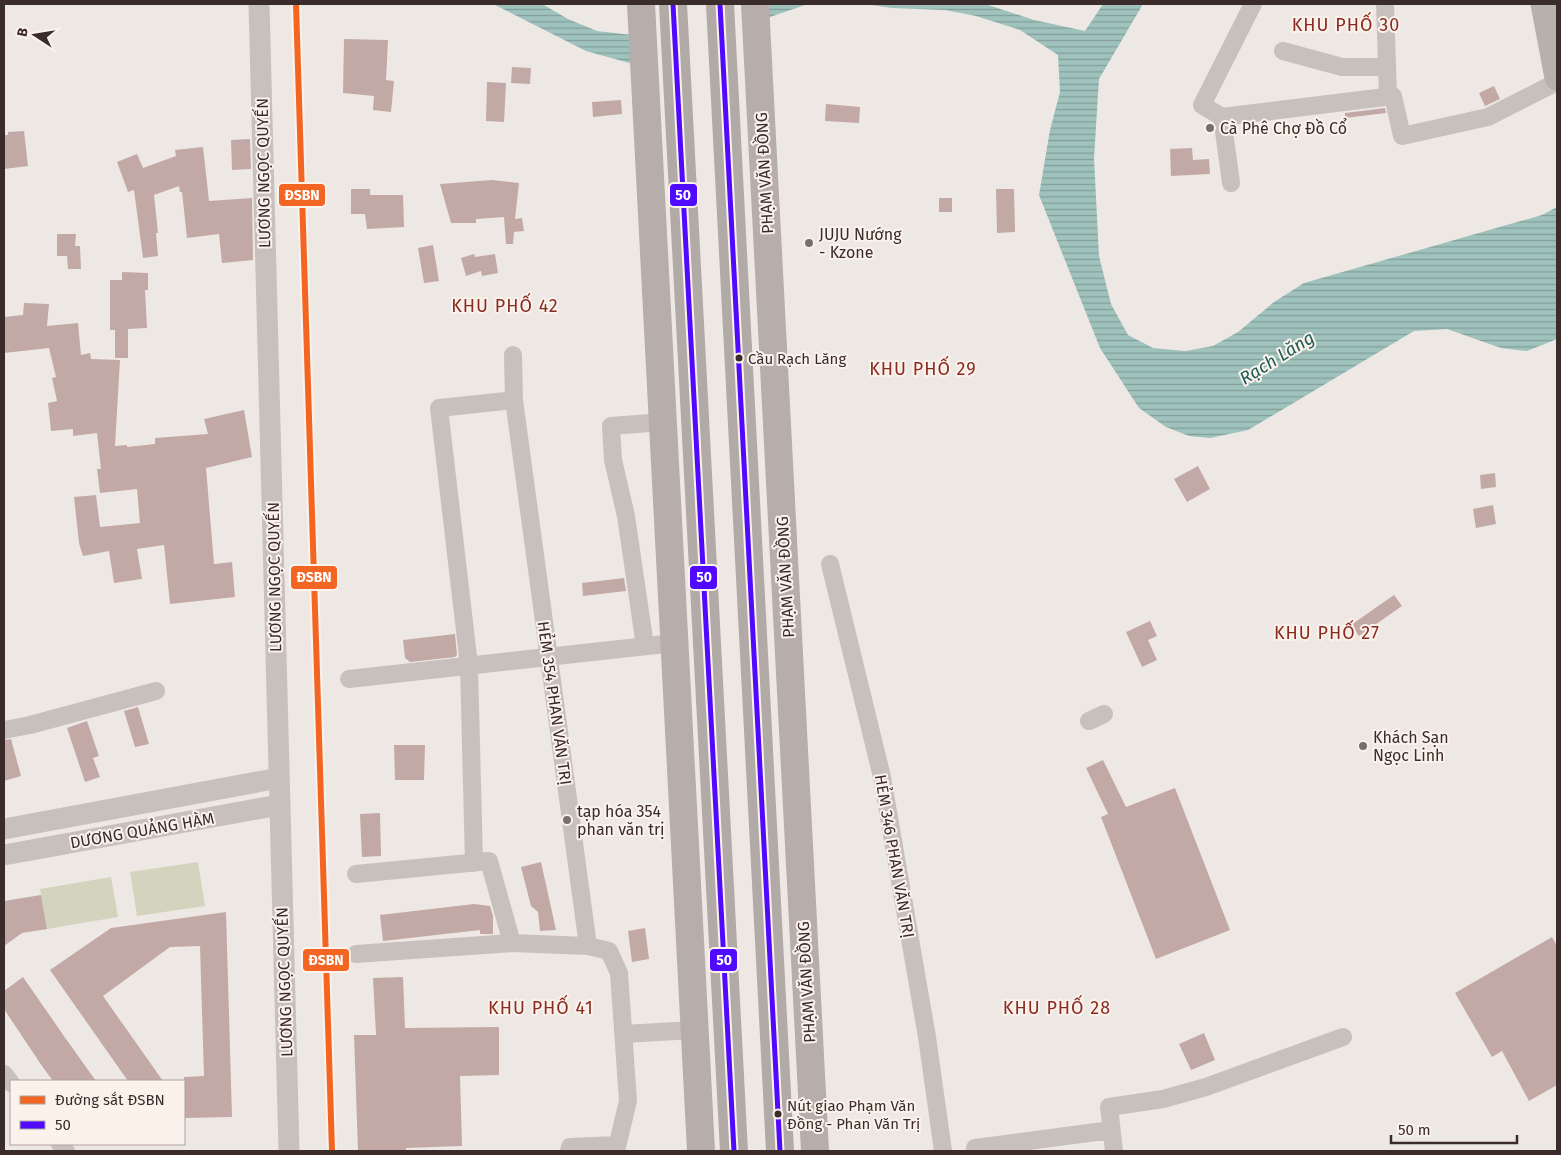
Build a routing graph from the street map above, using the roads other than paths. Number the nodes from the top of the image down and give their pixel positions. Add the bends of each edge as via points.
1 (259, 4) edge
2 (641, 4) edge
3 (673, 4) edge
4 (720, 4) edge
5 (755, 4) edge
6 (1253, 4) edge
7 (1385, 4) edge
8 (1543, 4) edge
9 (1283, 51) dead end
10 (1387, 67) junction
11 (1557, 78) edge
12 (1557, 82) edge
13 (1388, 96) junction
14 (1222, 117) junction
15 (1231, 183) dead end
16 (513, 355) dead end
17 (514, 400) junction
18 (663, 422) junction
19 (695, 423) junction
20 (830, 564) dead end
21 (674, 643) junction
22 (645, 646) junction
23 (548, 657) junction
24 (469, 665) junction
25 (349, 678) dead end
26 (156, 691) dead end
27 (4, 730) edge
28 (279, 778) junction
29 (279, 805) junction
30 (4, 829) edge
31 (4, 855) edge
32 (474, 863) junction
33 (356, 874) dead end
34 (512, 943) junction
35 (588, 946) junction
36 (356, 954) dead end
37 (695, 1030) junction
38 (623, 1034) junction
39 (1343, 1037) dead end
40 (730, 1078) junction
41 (698, 1081) junction
42 (1111, 1130) junction
43 (616, 1148) edge
44 (976, 1148) dead end
45 (288, 1151) edge
46 (569, 1151) edge
47 (702, 1151) edge
48 (734, 1151) edge
49 (780, 1151) edge
50 (815, 1151) edge
51 (943, 1151) edge
52 (1114, 1151) edge

1 - 28 street, LƯƠNG NGỌC QUYẾN
2 - 18 main road
3 - 19 highway
4 - 49 highway
5 - 50 main road, PHẠM VĂN ĐỒNG
6 - 14 street via 1202,105
7 - 10 street
8 - 11 main road
9 - 10 street via 1342,67
10 - 13 street
12 - 13 street via 1488,117 1402,136 1393,96
13 - 14 street
14 - 15 street
16 - 17 street, HẺM 354 PHAN VĂN TRỊ
17 - 23 street, HẺM 354 PHAN VĂN TRỊ
17 - 24 street via 439,408
18 - 19 main road
18 - 21 main road
18 - 22 street via 611,426 613,460 626,516
19 - 40 highway
20 - 51 street, HẺM 346 PHAN VĂN TRỊ via 882,777 927,1037
21 - 22 street
21 - 37 main road
22 - 23 street
23 - 24 street
23 - 35 street, HẺM 354 PHAN VĂN TRỊ
24 - 25 street
24 - 32 street
26 - 27 street
28 - 29 street, LƯƠNG NGỌC QUYẾN
28 - 30 street, DƯƠNG QUẢNG HÀM
29 - 31 street, DƯƠNG QUẢNG HÀM
29 - 45 street, LƯƠNG NGỌC QUYẾN
32 - 33 street
32 - 34 street via 489,861
34 - 35 street
34 - 36 street
35 - 38 street via 609,951 619,973
37 - 38 street
37 - 41 main road
38 - 43 street via 628,1101
39 - 42 street via 1206,1087 1163,1099 1108,1107
40 - 41 main road
40 - 48 highway
41 - 47 main road
42 - 44 street
42 - 52 street
43 - 46 street via 570,1146

